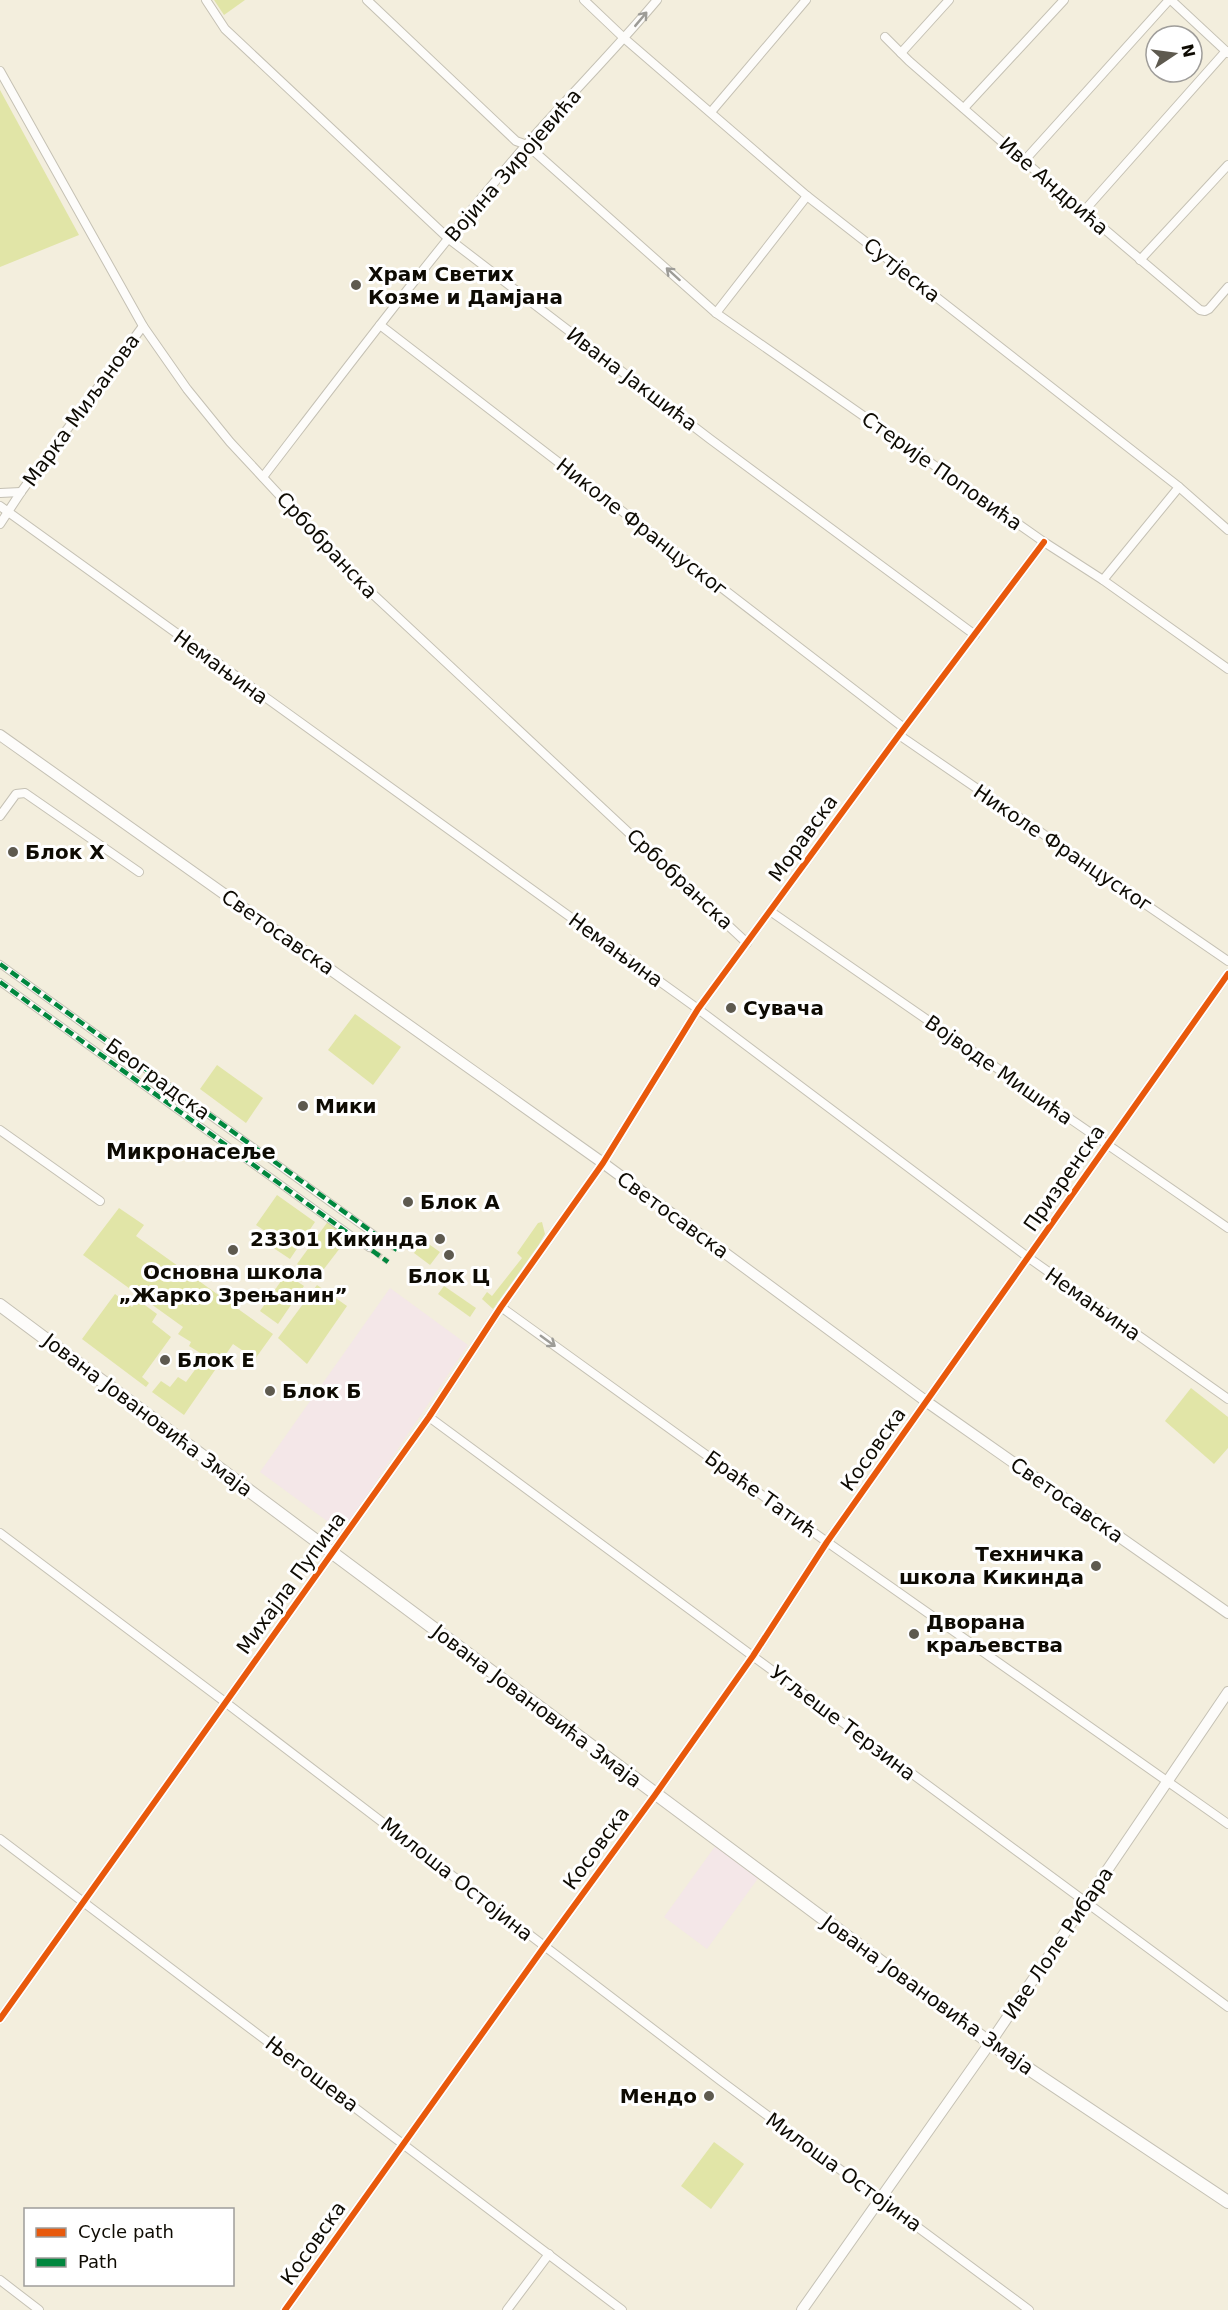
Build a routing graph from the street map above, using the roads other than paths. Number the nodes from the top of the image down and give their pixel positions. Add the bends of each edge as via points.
1 (206, 0) edge
2 (367, 0) edge
3 (584, 0) edge
4 (657, 0) edge
5 (806, 0) edge
6 (949, 0) edge
7 (1064, 0) edge
8 (1170, 0) edge
9 (885, 37) dead end
10 (625, 39) junction
11 (1227, 52) edge
12 (901, 53) junction
13 (0, 71) edge
14 (964, 108) junction
15 (711, 112) junction
16 (527, 145) junction
17 (1024, 161) junction
18 (1228, 165) edge
19 (807, 196) junction
20 (1083, 211) junction
21 (449, 239) junction
22 (1140, 260) junction
23 (1227, 291) edge
24 (716, 313) junction
25 (380, 325) junction
26 (143, 326) junction
27 (263, 477) junction
28 (1179, 487) junction
29 (21, 492) junction
30 (0, 493) edge
31 (3, 509) edge
32 (0, 524) edge
33 (1228, 530) edge
34 (1044, 542) junction
35 (1103, 580) junction
36 (975, 634) junction
37 (1228, 669) edge
38 (901, 731) junction
39 (0, 735) edge
40 (0, 816) edge
41 (139, 872) dead end
42 (770, 911) junction
43 (747, 943) junction
44 (1228, 961) edge
45 (0, 964) edge
46 (1228, 974) edge
47 (0, 982) edge
48 (698, 1009) junction
49 (0, 1130) edge
50 (1107, 1144) junction
51 (603, 1163) junction
52 (100, 1201) dead end
53 (1228, 1228) edge
54 (375, 1234) tunnel mouth
55 (369, 1248) tunnel mouth
56 (1029, 1258) junction
57 (0, 1305) edge
58 (501, 1307) junction
59 (1228, 1399) edge
60 (927, 1402) junction
61 (429, 1417) junction
62 (0, 1533) edge
63 (827, 1542) junction
64 (334, 1552) junction
65 (1228, 1613) edge
66 (753, 1656) junction
67 (1228, 1692) edge
68 (225, 1702) junction
69 (1167, 1783) junction
70 (655, 1795) junction
71 (1228, 1824) edge
72 (0, 1839) edge
73 (83, 1902) junction
74 (1085, 1903) junction
75 (544, 1947) junction
76 (1228, 2007) edge
77 (0, 2019) edge
78 (990, 2043) junction
79 (404, 2143) junction
80 (879, 2198) junction
81 (1228, 2202) edge
82 (549, 2254) junction
83 (0, 2280) edge
84 (39, 2310) edge
85 (285, 2310) edge
86 (507, 2310) edge
87 (622, 2310) edge
88 (802, 2310) edge
89 (1029, 2310) edge

1 - 21 street, Ивана Јакшића via 225,29
2 - 16 street, Стерије Поповића via 510,136
3 - 10 street, Сутјеска
10 -> 4 street, Војина Зиројевића
5 - 15 street
6 - 12 street
7 - 14 street
8 - 11 street
8 - 17 street
9 - 12 street, Иве Андрића
10 - 15 street, Сутјеска
10 - 16 street, Војина Зиројевића
11 - 20 street
12 - 14 street, Иве Андрића
13 - 26 street, Србобранска
14 - 17 street, Иве Андрића
15 - 19 street, Сутјеска
16 - 21 street, Војина Зиројевића
24 -> 16 street, Стерије Поповића
17 - 20 street, Иве Андрића
18 - 22 street
19 - 24 street
19 - 28 street, Сутјеска
20 - 22 street, Иве Андрића
21 - 25 street, Војина Зиројевића
21 - 36 street, Ивана Јакшића
22 - 23 street, Иве Андрића via 1200,310 1209,309
24 - 34 street, Стерије Поповића
25 - 27 street, Војина Зиројевића
25 - 38 street, Николе Француског
26 - 27 street, Србобранска via 187,389
26 - 29 street, Марка Миљанова
27 - 43 street, Србобранска via 362,584
28 - 33 street, Сутјеска
28 - 35 street
29 - 30 street
29 - 31 street, Марка Миљанова
31 - 32 street, Марка Миљанова
31 - 48 street, Немањина
34 - 35 street, Стерије Поповића
34 - 36 street, Моравска
35 - 37 street, Стерије Поповића
36 - 38 street, Моравска
38 - 42 street, Моравска
38 - 44 street, Николе Француског
39 - 51 street, Светосавска
40 - 41 street via 16,794 25,793
42 - 43 street, Моравска
42 - 50 street, Војводе Мишића
43 - 48 street, Моравска
45 - 54 street, Београдска
46 - 50 street, Призренска
47 - 55 street, Београдска
48 - 51 street, Моравска
48 - 56 street, Немањина
49 - 52 street
50 - 53 street, Војводе Мишића
50 - 56 street, Призренска
51 - 58 street, Михајла Пупина
51 - 60 street, Светосавска
56 - 59 street, Немањина
56 - 60 street, Призренска
57 - 64 main road, Јована Јовановића Змаја
58 - 61 street, Михајла Пупина
58 -> 63 street, Браће Татић
60 - 63 street, Косовска
60 - 65 street, Светосавска
61 - 64 street, Михајла Пупина
61 - 66 street, Угљеше Терзина
62 - 68 street, Милоша Остојина
63 - 66 street, Косовска
63 - 69 street, Браће Татић
64 - 68 street, Михајла Пупина
64 - 70 main road, Јована Јовановића Змаја
66 - 70 street, Косовска
66 - 74 street, Угљеше Терзина
67 - 69 street, Иве Лоле Рибара
68 - 73 street, Михајла Пупина
68 - 75 street, Милоша Остојина
69 - 71 street, Браће Татић
69 - 74 street, Иве Лоле Рибара
70 - 75 street, Косовска
70 - 78 main road, Јована Јовановића Змаја
72 - 73 street, Његошева
73 - 77 street, Михајла Пупина
73 - 79 street, Његошева
74 - 76 street, Угљеше Терзина
74 - 78 street, Иве Лоле Рибара
75 - 79 street, Косовска
75 - 80 street, Милоша Остојина
78 - 80 street, Иве Лоле Рибара
78 - 81 main road, Јована Јовановића Змаја
79 - 82 street, Његошева
79 - 85 street, Косовска
80 - 88 street, Иве Лоле Рибара
80 - 89 street, Милоша Остојина
82 - 86 street
82 - 87 street, Његошева
83 - 84 street

